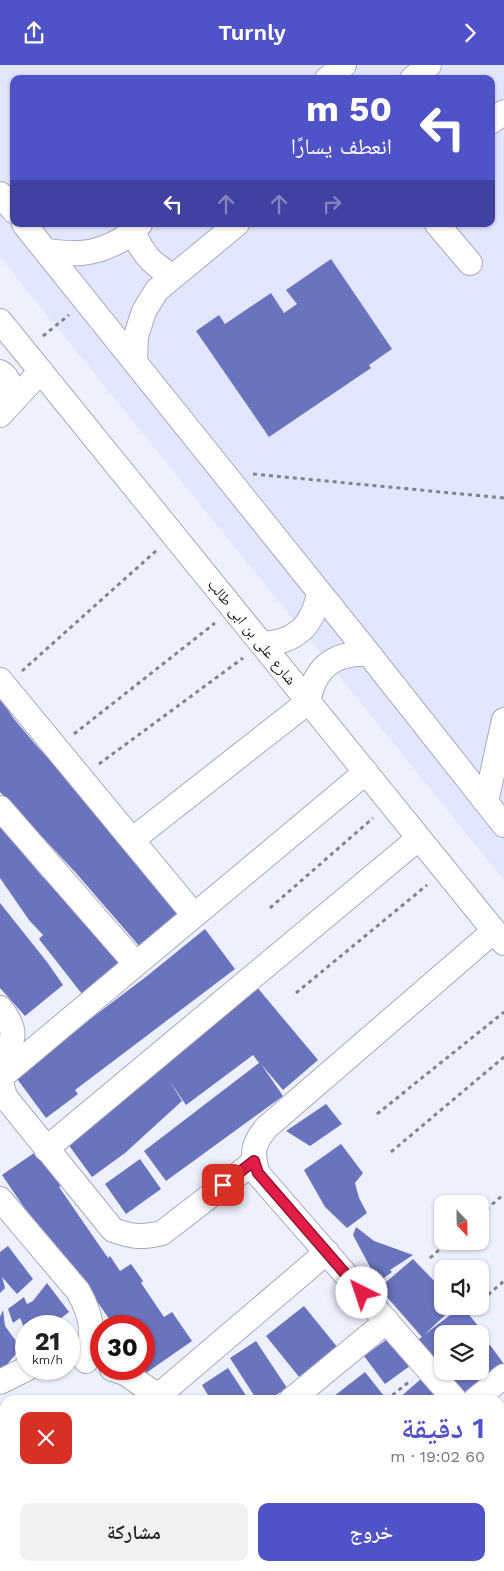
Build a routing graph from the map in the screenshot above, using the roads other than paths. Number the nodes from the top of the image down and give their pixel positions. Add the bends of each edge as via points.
1 (344, 65) edge
2 (429, 65) edge
3 (332, 75) edge
4 (417, 75) edge
5 (0, 194) edge
6 (10, 206) edge
7 (27, 227) edge
8 (136, 227) edge
9 (137, 227) edge
10 (233, 227) edge
11 (440, 227) edge
12 (47, 251) junction
13 (470, 263) dead end
14 (174, 276) junction
15 (3, 330) edge
16 (135, 362) junction
17 (41, 371) junction
18 (0, 372) edge
19 (6, 409) edge
20 (319, 593) junction
21 (262, 644) junction
22 (369, 654) junction
23 (2, 683) edge
24 (308, 701) junction
25 (504, 720) edge
26 (366, 772) junction
27 (486, 803) junction
28 (0, 808) edge
29 (504, 825) edge
30 (419, 838) junction
31 (132, 839) junction
32 (194, 915) junction
33 (499, 937) edge
34 (136, 964) junction
35 (0, 1008) edge
36 (1, 1077) edge
37 (46, 1149) junction
38 (254, 1161) junction
39 (0, 1199) edge
40 (326, 1252) junction
41 (386, 1321) junction
42 (85, 1363) edge
43 (15, 1374) edge
44 (504, 1376) edge
45 (135, 1380) edge
46 (0, 1382) edge
47 (156, 1395) edge
48 (163, 1395) edge
49 (297, 1395) edge
50 (451, 1395) edge
51 (481, 1395) edge

1 - 3 street
2 - 4 street
5 - 6 street
7 - 12 street
8 - 12 street via 120,241 94,252 70,255
9 - 14 street via 139,245 149,259
10 - 14 street
11 - 13 street
12 - 16 street
14 - 16 street via 157,290 144,311 136,336
15 - 17 street, شارع على بن ابى طالب
16 - 20 street
17 - 19 street
17 - 21 street, شارع على بن ابى طالب
18 - 19 street via 12,387
20 - 21 street via 314,613 302,630 276,643
20 - 22 street
21 - 24 street, شارع على بن ابى طالب
22 - 24 street via 354,653 328,664 318,674
22 - 27 street
23 - 31 street
24 - 26 street, شارع على بن ابى طالب
24 - 31 street
25 - 27 street
26 - 30 street, شارع على بن ابى طالب
26 - 32 street
27 - 29 street
28 - 34 street
30 - 33 street, شارع على بن ابى طالب
30 - 37 street
31 - 32 street
32 - 34 street
33 - 38 street via 268,1127 254,1149
34 - 36 street
35 - 36 street via 12,1026 13,1035
36 - 37 street via 6,1098
37 - 38 street via 113,1230 129,1236 146,1237 162,1233
38 - 40 street via 258,1173
39 - 42 street via 78,1291 87,1307 92,1325
40 - 41 street
40 - 48 street
41 - 49 street
41 - 50 street
43 - 46 street
44 - 51 street
45 - 47 street

